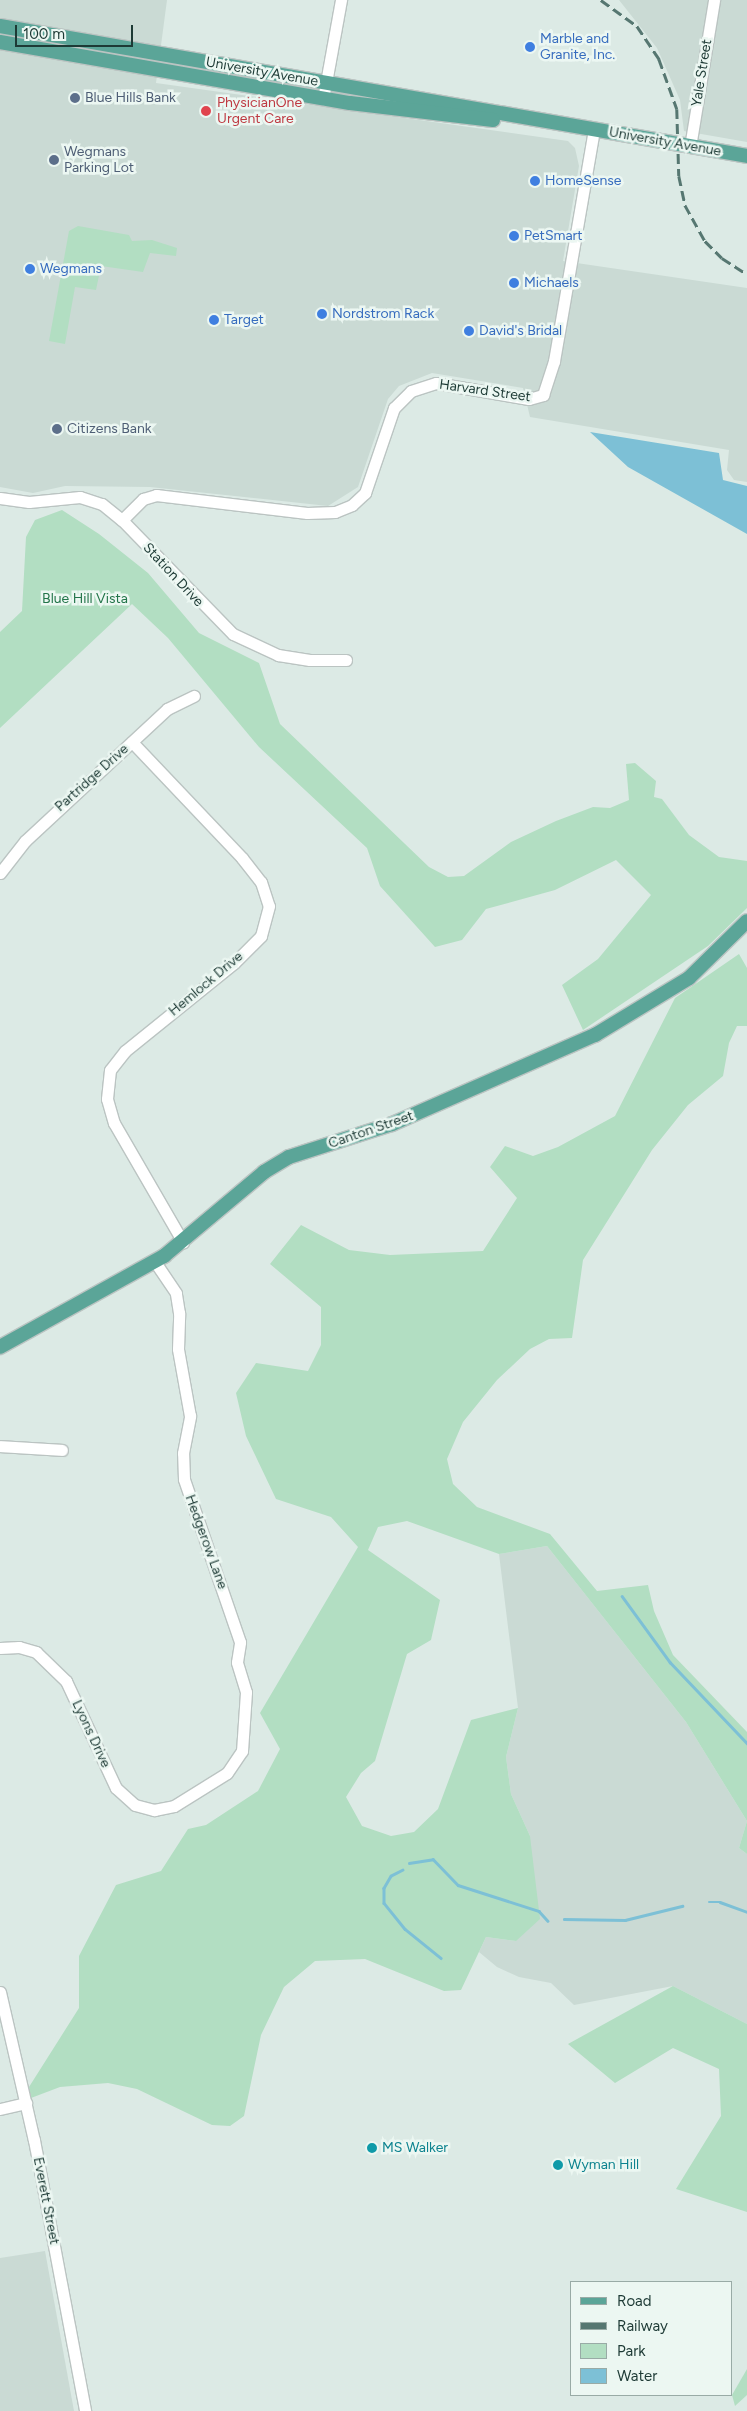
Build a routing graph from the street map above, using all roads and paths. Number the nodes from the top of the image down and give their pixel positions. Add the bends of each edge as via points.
1 (341, 0) edge
2 (714, 0) edge
3 (0, 26) edge
4 (0, 42) edge
5 (326, 83) junction
6 (323, 99) junction
7 (524, 120) junction
8 (594, 130) junction
9 (690, 147) junction
10 (747, 156) edge
11 (0, 498) edge
12 (122, 520) junction
13 (346, 660) dead end
14 (194, 696) dead end
15 (132, 742) junction
16 (0, 873) edge
17 (747, 921) edge
18 (183, 1242) junction
19 (155, 1262) junction
20 (0, 1347) edge
21 (0, 1446) edge
22 (62, 1450) dead end
23 (0, 1648) edge
24 (185, 1800) joint
25 (0, 1992) edge
26 (26, 2103) junction
27 (0, 2109) edge
28 (85, 2411) edge

1 - 5 street
2 - 9 street, Yale Street
3 - 5 main road, University Avenue
4 - 6 main road, University Avenue
5 - 6 street
5 - 7 main road, University Avenue
6 - 7 main road, University Avenue via 463,117
7 - 8 main road, University Avenue
8 - 9 main road, University Avenue
8 - 12 street, Harvard Street via 550,383 541,397 528,399 436,383 411,391 394,408 365,493 335,512 307,513 156,495 143,500
9 - 10 main road, University Avenue
11 - 12 street, Station Drive via 29,502 80,497 102,504
12 - 13 street, Station Drive via 232,634 278,655
14 - 15 street, Partridge Drive via 167,708
15 - 16 street, Partridge Drive via 25,841
15 - 18 street, Hemlock Drive via 242,858 261,882 269,906 261,936 234,963 125,1051 110,1070 107,1099 114,1122
17 - 18 main road, Canton Street via 688,978 596,1035 392,1124 289,1156 264,1172
18 - 19 main road, Canton Street
19 - 20 main road, Canton Street
19 - 24 street, Hedgerow Lane via 176,1293 179,1313 178,1349 190,1416 183,1454 184,1479 231,1608 240,1642 237,1662 246,1692 242,1751 227,1773
21 - 22 street
23 - 24 street, Lyons Drive via 19,1647 36,1652 66,1681 114,1782 130,1802 160,1810
25 - 26 street, Everett Street
26 - 27 street
26 - 28 street, Everett Street

